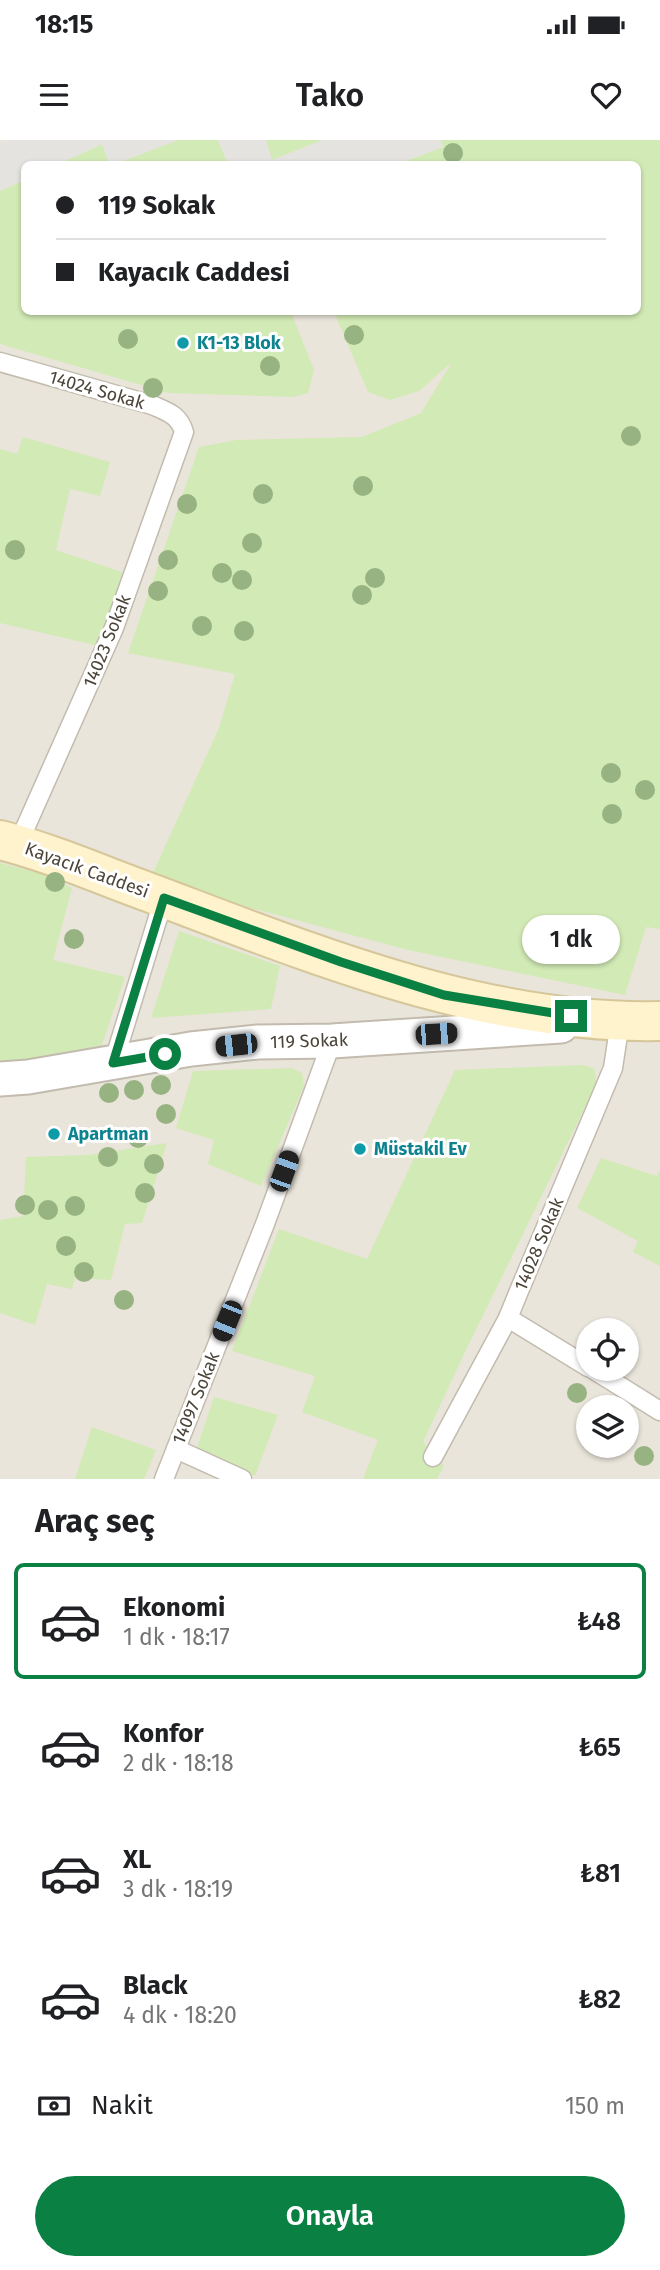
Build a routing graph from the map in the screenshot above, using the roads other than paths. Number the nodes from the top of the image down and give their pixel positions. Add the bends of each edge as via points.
1 (0, 362) edge
2 (184, 432) joint
3 (9, 842) edge
4 (164, 898) junction
5 (660, 1021) edge
6 (620, 1022) junction
7 (332, 1041) junction
8 (113, 1063) junction
9 (0, 1079) edge
10 (508, 1318) junction
11 (576, 1360) edge
12 (610, 1381) edge
13 (660, 1411) edge
14 (176, 1449) junction
15 (433, 1457) dead end
16 (164, 1479) edge
17 (242, 1479) edge

1 - 2 lane, 14024 Sokak via 152,405 174,415
2 - 3 lane, 14023 Sokak via 114,628
3 - 4 street, Kayacık Caddesi
4 - 6 street, Kayacık Caddesi via 444,995
4 - 8 lane
5 - 6 street, Kayacık Caddesi
6 - 7 street, 119 Sokak
6 - 10 lane, 14028 Sokak via 609,1078
7 - 8 street, 119 Sokak via 258,1042
7 - 14 lane, 14097 Sokak
8 - 9 street, 119 Sokak
10 - 11 lane
10 - 15 lane, 14028 Sokak
12 - 13 lane
14 - 16 lane, 14097 Sokak
14 - 17 lane

